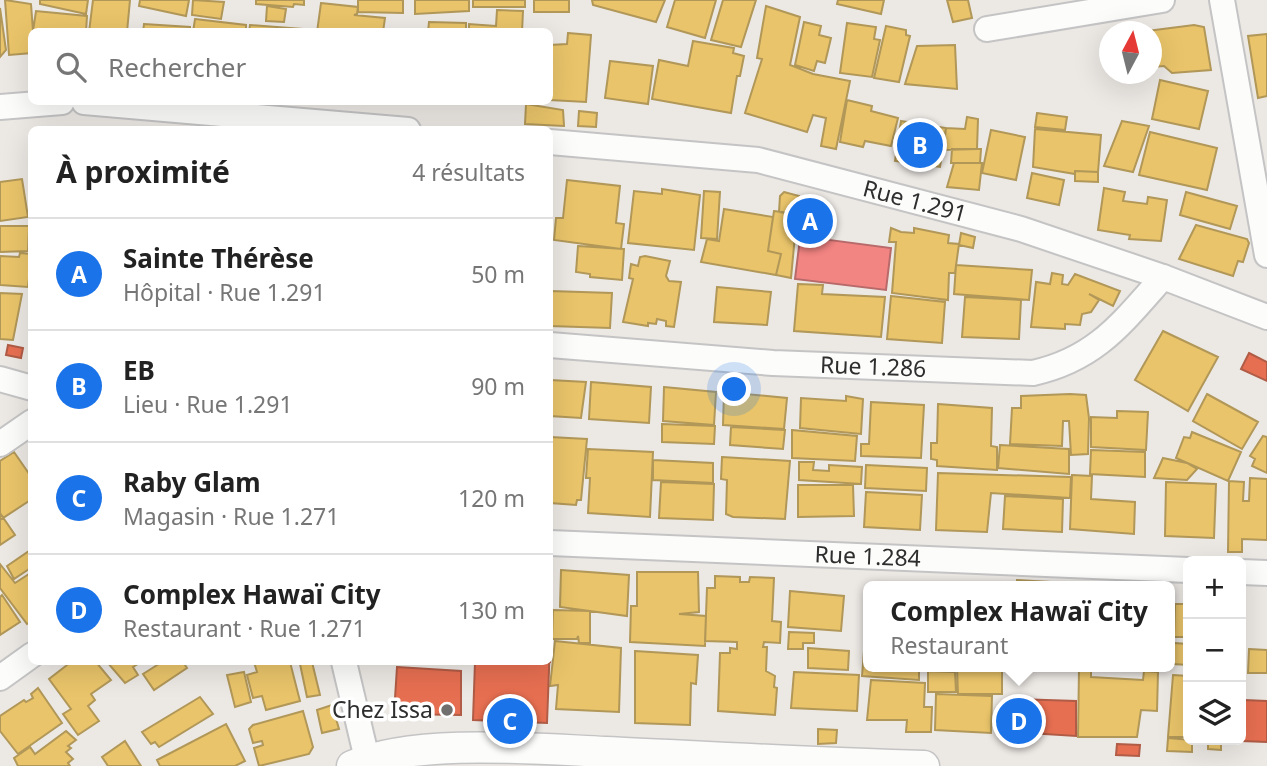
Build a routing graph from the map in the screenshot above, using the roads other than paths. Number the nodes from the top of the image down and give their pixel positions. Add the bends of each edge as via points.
1 (1162, 0) edge
2 (1222, 0) edge
3 (987, 29) dead end
4 (28, 105) edge
5 (119, 105) edge
6 (0, 107) edge
7 (362, 126) edge
8 (553, 142) edge
9 (1267, 255) edge
10 (1163, 277) junction
11 (1267, 317) edge
12 (553, 345) edge
13 (0, 379) edge
14 (28, 387) edge
15 (28, 425) edge
16 (0, 444) edge
17 (553, 543) edge
18 (1183, 570) edge
19 (1246, 572) edge
20 (1267, 573) edge
21 (28, 658) edge
22 (344, 665) edge
23 (0, 678) edge
24 (360, 763) edge
25 (924, 766) edge

1 - 3 street
2 - 9 street
4 - 6 street
5 - 7 street
8 - 10 street, Rue 1.291 via 758,160 1021,229
10 - 11 street, Rue 1.291
10 - 12 street, Rue 1.286 via 1112,334 1082,357 1033,373 773,363
13 - 14 street
15 - 16 street
17 - 18 street, Rue 1.284
19 - 20 street
21 - 23 street
22 - 24 street
24 - 25 street via 439,749 517,748

